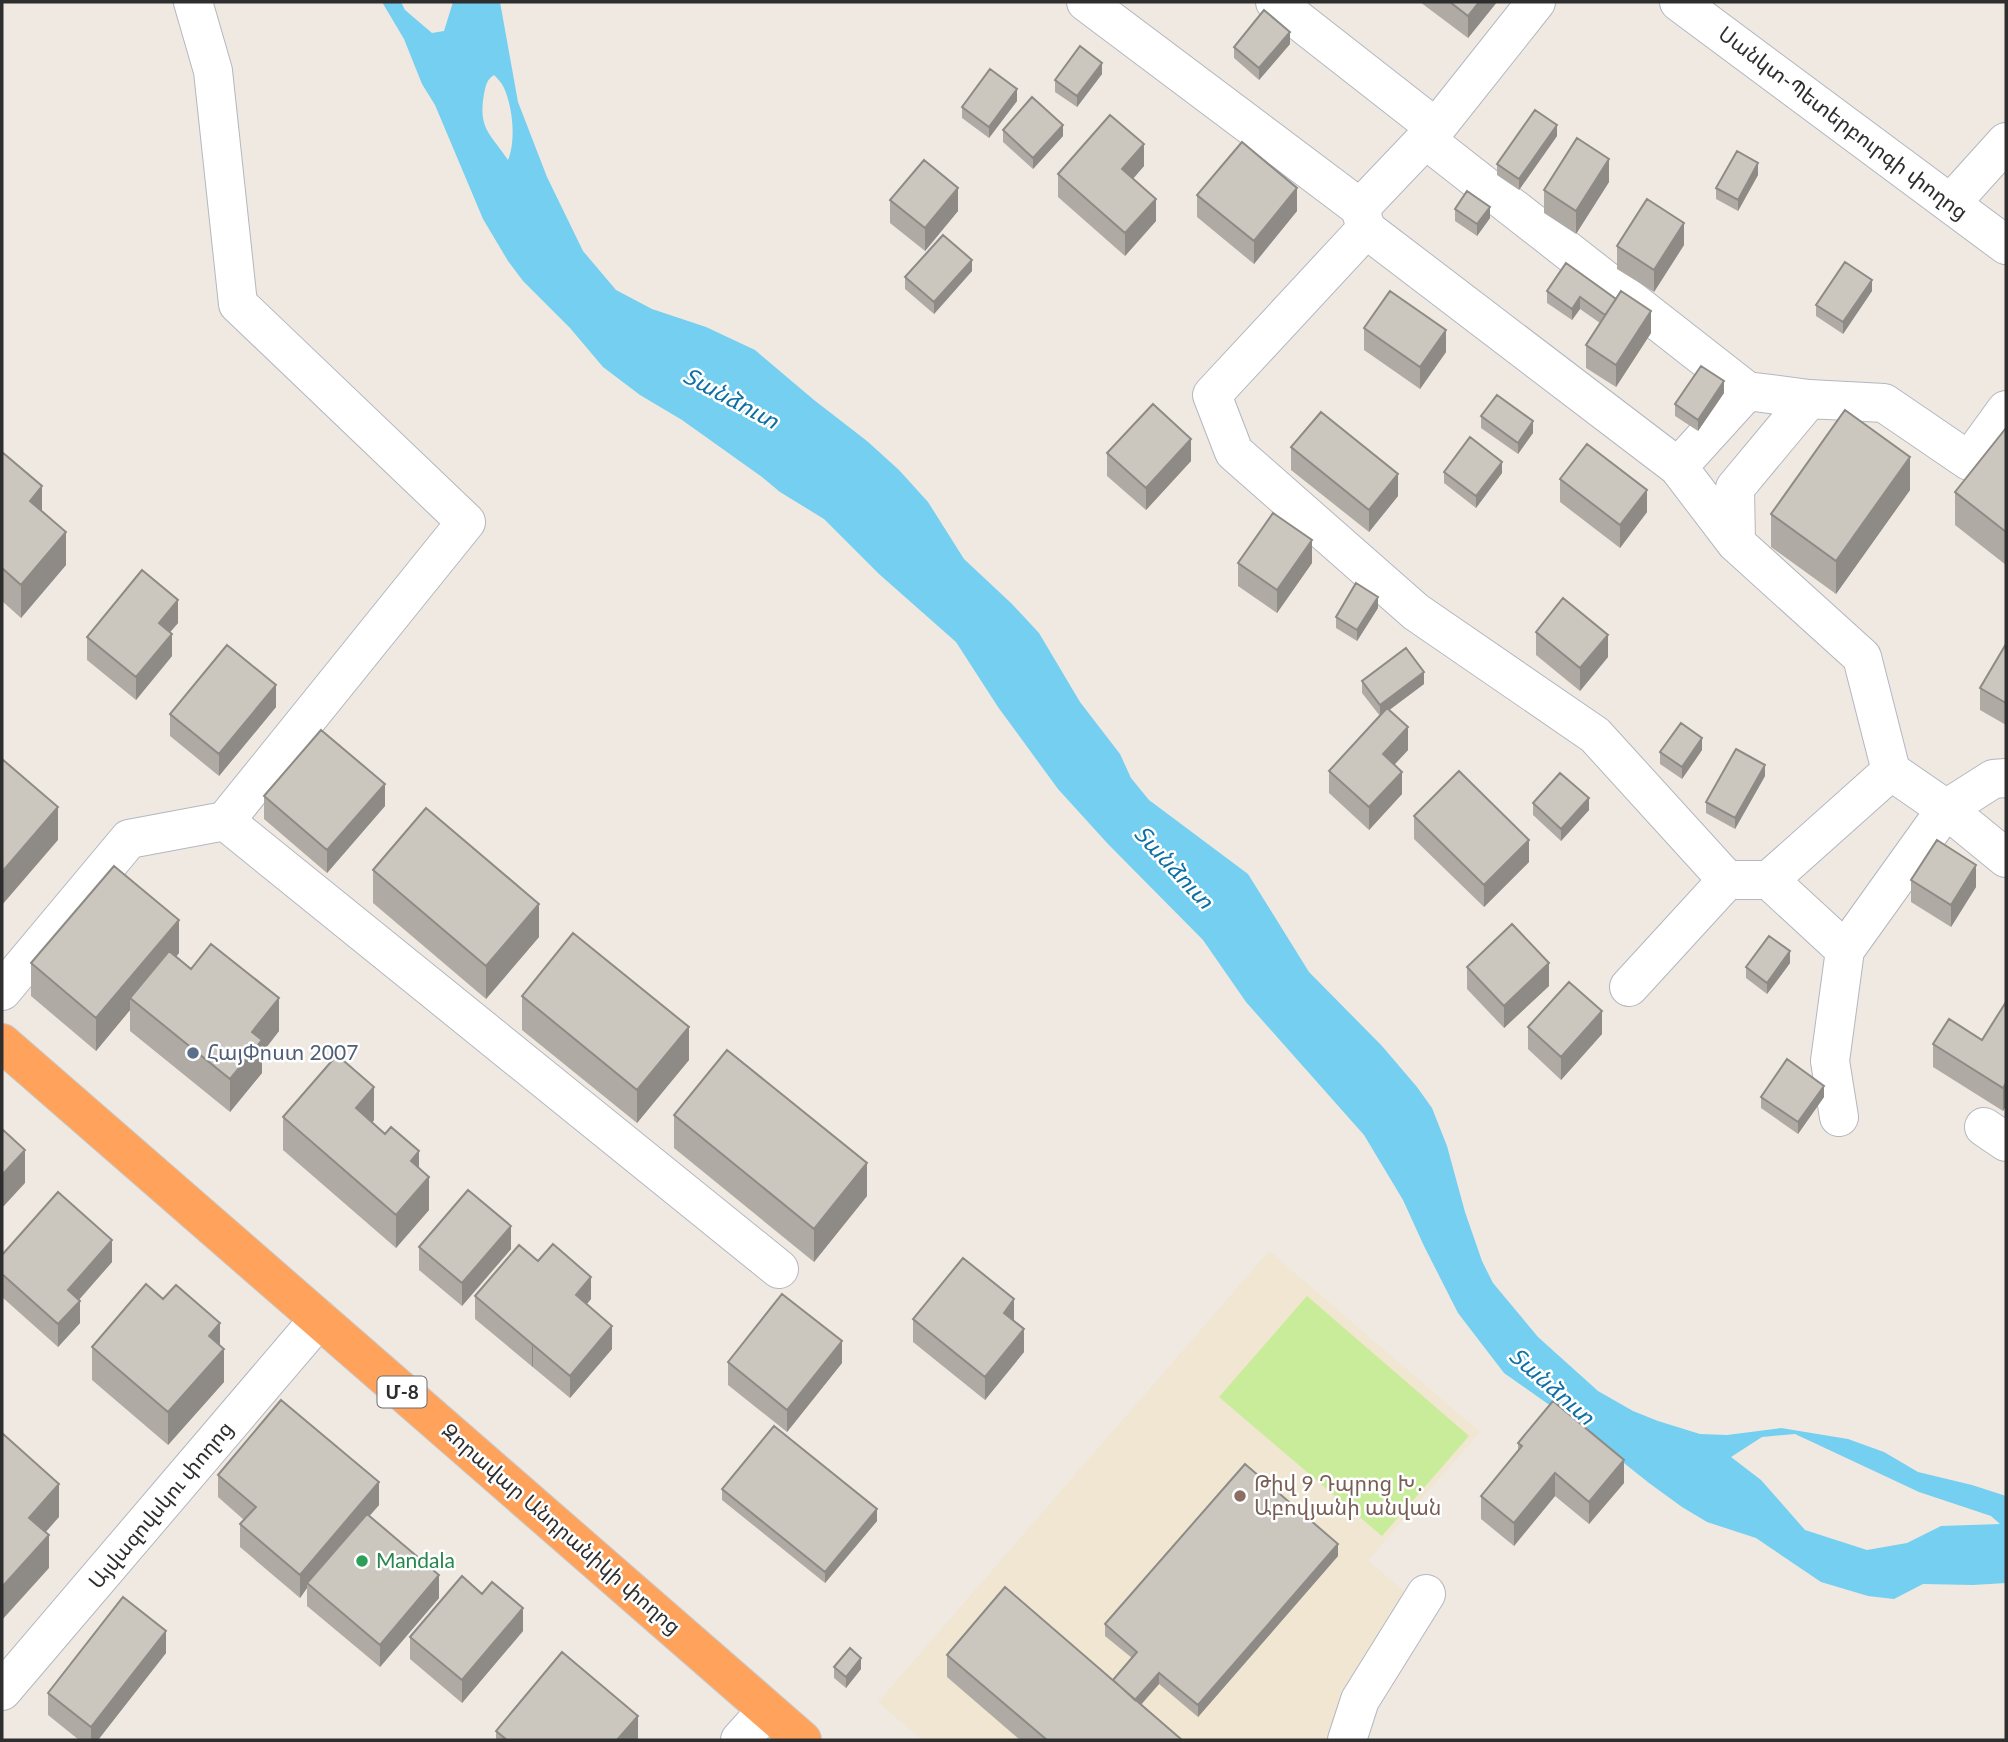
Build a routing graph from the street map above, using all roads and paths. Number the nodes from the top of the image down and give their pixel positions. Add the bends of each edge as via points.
1 (193, 2) edge
2 (1086, 2) edge
3 (1275, 2) edge
4 (1536, 2) edge
5 (1679, 2) edge
6 (1430, 134) junction
7 (2006, 142) edge
8 (1951, 203) junction
9 (1363, 218) junction
10 (2006, 245) edge
11 (1747, 391) junction
12 (1809, 399) junction
13 (2006, 410) edge
14 (1678, 467) junction
15 (1736, 543) junction
16 (1891, 771) junction
17 (2006, 778) edge
18 (1946, 809) junction
19 (225, 821) junction
20 (2006, 858) edge
21 (1727, 880) junction
22 (1769, 880) junction
23 (1845, 950) junction
24 (1629, 987) dead end
25 (2, 991) edge
26 (2, 1043) edge
27 (1839, 1117) dead end
28 (779, 1269) dead end
29 (319, 1320) junction
30 (1426, 1594) dead end
31 (2, 1691) edge
32 (767, 1710) junction
33 (740, 1740) edge
34 (802, 1740) edge
35 (1347, 1740) edge

1 - 19 street via 213,71 238,304 466,522
2 - 9 street
3 - 6 street
4 - 6 street
5 - 8 street, Սանկտ-Պետերբուրգի փողոց
6 - 9 street
6 - 11 street
7 - 8 street
8 - 10 street, Սանկտ-Պետերբուրգի փողոց
9 - 14 street
9 - 21 street via 1212,395 1234,452 1416,612 1595,735
11 - 12 street
11 - 14 street
12 - 13 street via 1884,403 1969,461
12 - 15 street via 1735,488
14 - 15 street
15 - 16 street via 1862,657
16 - 18 street
16 - 22 street
17 - 18 street via 1993,779
18 - 20 street
18 - 23 street
19 - 25 street via 129,839
19 - 28 street
21 - 22 street
21 - 24 street
22 - 23 street
23 - 27 street via 1830,1061
26 - 29 highway, Զորավար Անդրանիկի փողոց / Մ-8
29 - 31 street, Այվազովսկու փողոց
29 - 32 highway, Զորավար Անդրանիկի փողոց / Մ-8
30 - 35 street via 1360,1700
32 - 33 street
32 - 34 highway, Զորավար Անդրանիկի փողոց / Մ-8

